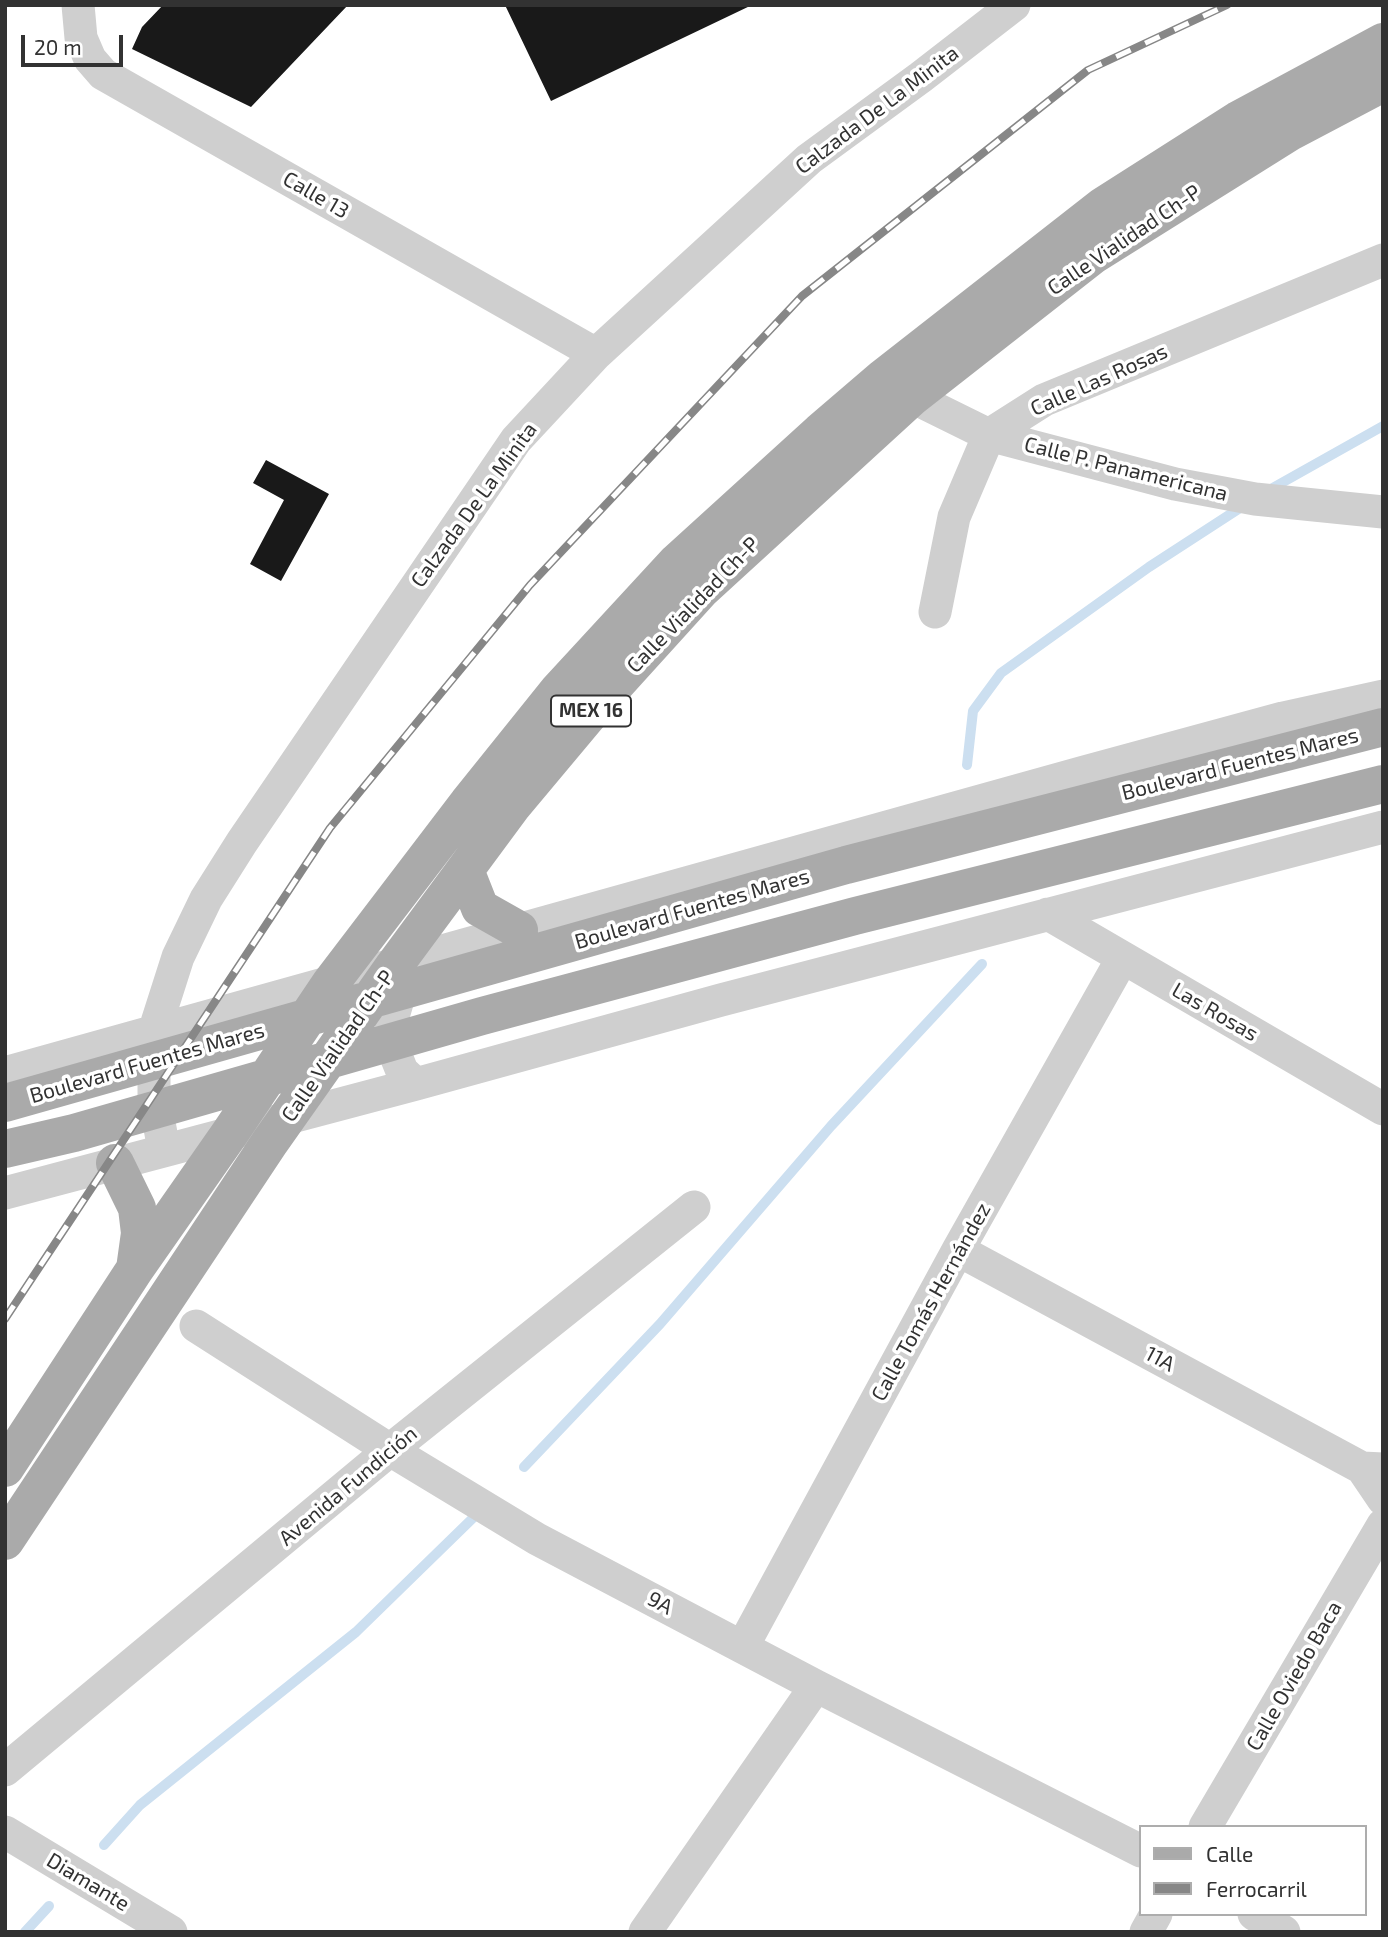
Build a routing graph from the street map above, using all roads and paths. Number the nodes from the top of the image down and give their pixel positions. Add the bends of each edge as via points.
1 (78, 5) edge
2 (1014, 5) edge
3 (1383, 42) edge
4 (1383, 83) edge
5 (1383, 260) edge
6 (596, 354) junction
7 (897, 388) junction
8 (989, 435) junction
9 (1383, 512) edge
10 (935, 612) dead end
11 (1383, 696) edge
12 (1383, 727) edge
13 (1383, 784) edge
14 (1383, 827) edge
15 (464, 870) junction
16 (1048, 914) junction
17 (519, 930) junction
18 (1122, 959) junction
19 (411, 961) junction
20 (330, 984) junction
21 (154, 1032) junction
22 (5, 1073) edge
23 (416, 1084) junction
24 (5, 1085) edge
25 (5, 1103) edge
26 (1383, 1109) edge
27 (288, 1117) junction
28 (230, 1133) junction
29 (5, 1149) edge
30 (164, 1150) junction
31 (115, 1163) junction
32 (5, 1192) edge
33 (694, 1207) dead end
34 (958, 1250) junction
35 (135, 1269) junction
36 (196, 1326) dead end
37 (390, 1450) junction
38 (5, 1468) edge
39 (1372, 1468) edge
40 (1383, 1499) edge
41 (1383, 1525) edge
42 (5, 1541) edge
43 (743, 1646) junction
44 (816, 1686) junction
45 (5, 1770) edge
46 (1206, 1825) edge
47 (5, 1832) edge
48 (1140, 1850) edge
49 (1155, 1916) edge
50 (1257, 1916) edge
51 (171, 1932) edge
52 (645, 1932) edge
53 (1146, 1932) edge
54 (1284, 1932) edge

1 - 6 street, Calle 13 via 81,38 103,74
2 - 6 street, Calzada De La Minita via 809,159
3 - 7 main road, Calle Vialidad Ch-P / MEX 16 via 1238,120 1103,206
4 - 7 main road, Calle Vialidad Ch-P / MEX 16 via 1290,132 1092,256
5 - 8 street, Calle Las Rosas via 1044,400
6 - 21 street, Calzada De La Minita via 516,440 242,842 206,898 178,957
7 - 8 street, Calle P. Panamericana
7 - 15 main road, Calle Vialidad Ch-P / MEX 16 via 595,707
7 - 20 main road, Calle Vialidad Ch-P / MEX 16 via 820,432 677,562 576,671
8 - 9 street, Calle P. Panamericana via 1175,484 1255,499
8 - 10 street via 954,517
11 - 17 street via 1283,718
12 - 25 main road, Boulevard Fuentes Mares via 846,865
13 - 29 main road via 815,927
14 - 16 street
15 - 17 main road via 480,908
15 - 19 main road, Calle Vialidad Ch-P / MEX 16
16 - 18 street, Las Rosas
16 - 23 street
17 - 19 street
18 - 26 street, Las Rosas
18 - 34 street, Calle Tomás Hernández
19 - 20 street
19 - 23 street via 413,973 399,996 390,1041 402,1071
19 - 27 main road, Calle Vialidad Ch-P / MEX 16
20 - 21 street
20 - 28 main road, Calle Vialidad Ch-P / MEX 16
21 - 22 street
21 - 30 street, Calzada De La Minita via 154,1095
23 - 27 street
24 - 32 street via 14,1104 20,1143 16,1172
27 - 28 street
27 - 42 main road, Calle Vialidad Ch-P / MEX 16
28 - 30 street
28 - 35 main road, Calle Vialidad Ch-P / MEX 16
30 - 31 street
31 - 32 street
31 - 35 main road via 136,1208 140,1233
33 - 37 street, Avenida Fundición
34 - 39 street, 11A
34 - 43 street, Calle Tomás Hernández
35 - 38 main road, Calle Vialidad Ch-P / MEX 16
36 - 37 street, 9A
37 - 43 street, 9A via 537,1539
37 - 45 street, Avenida Fundición
39 - 40 street, 11A
41 - 46 street, Calle Oviedo Baca
43 - 44 street, 9A
44 - 48 street, 9A
44 - 52 street
47 - 51 street, Diamante
49 - 53 street
50 - 54 street

